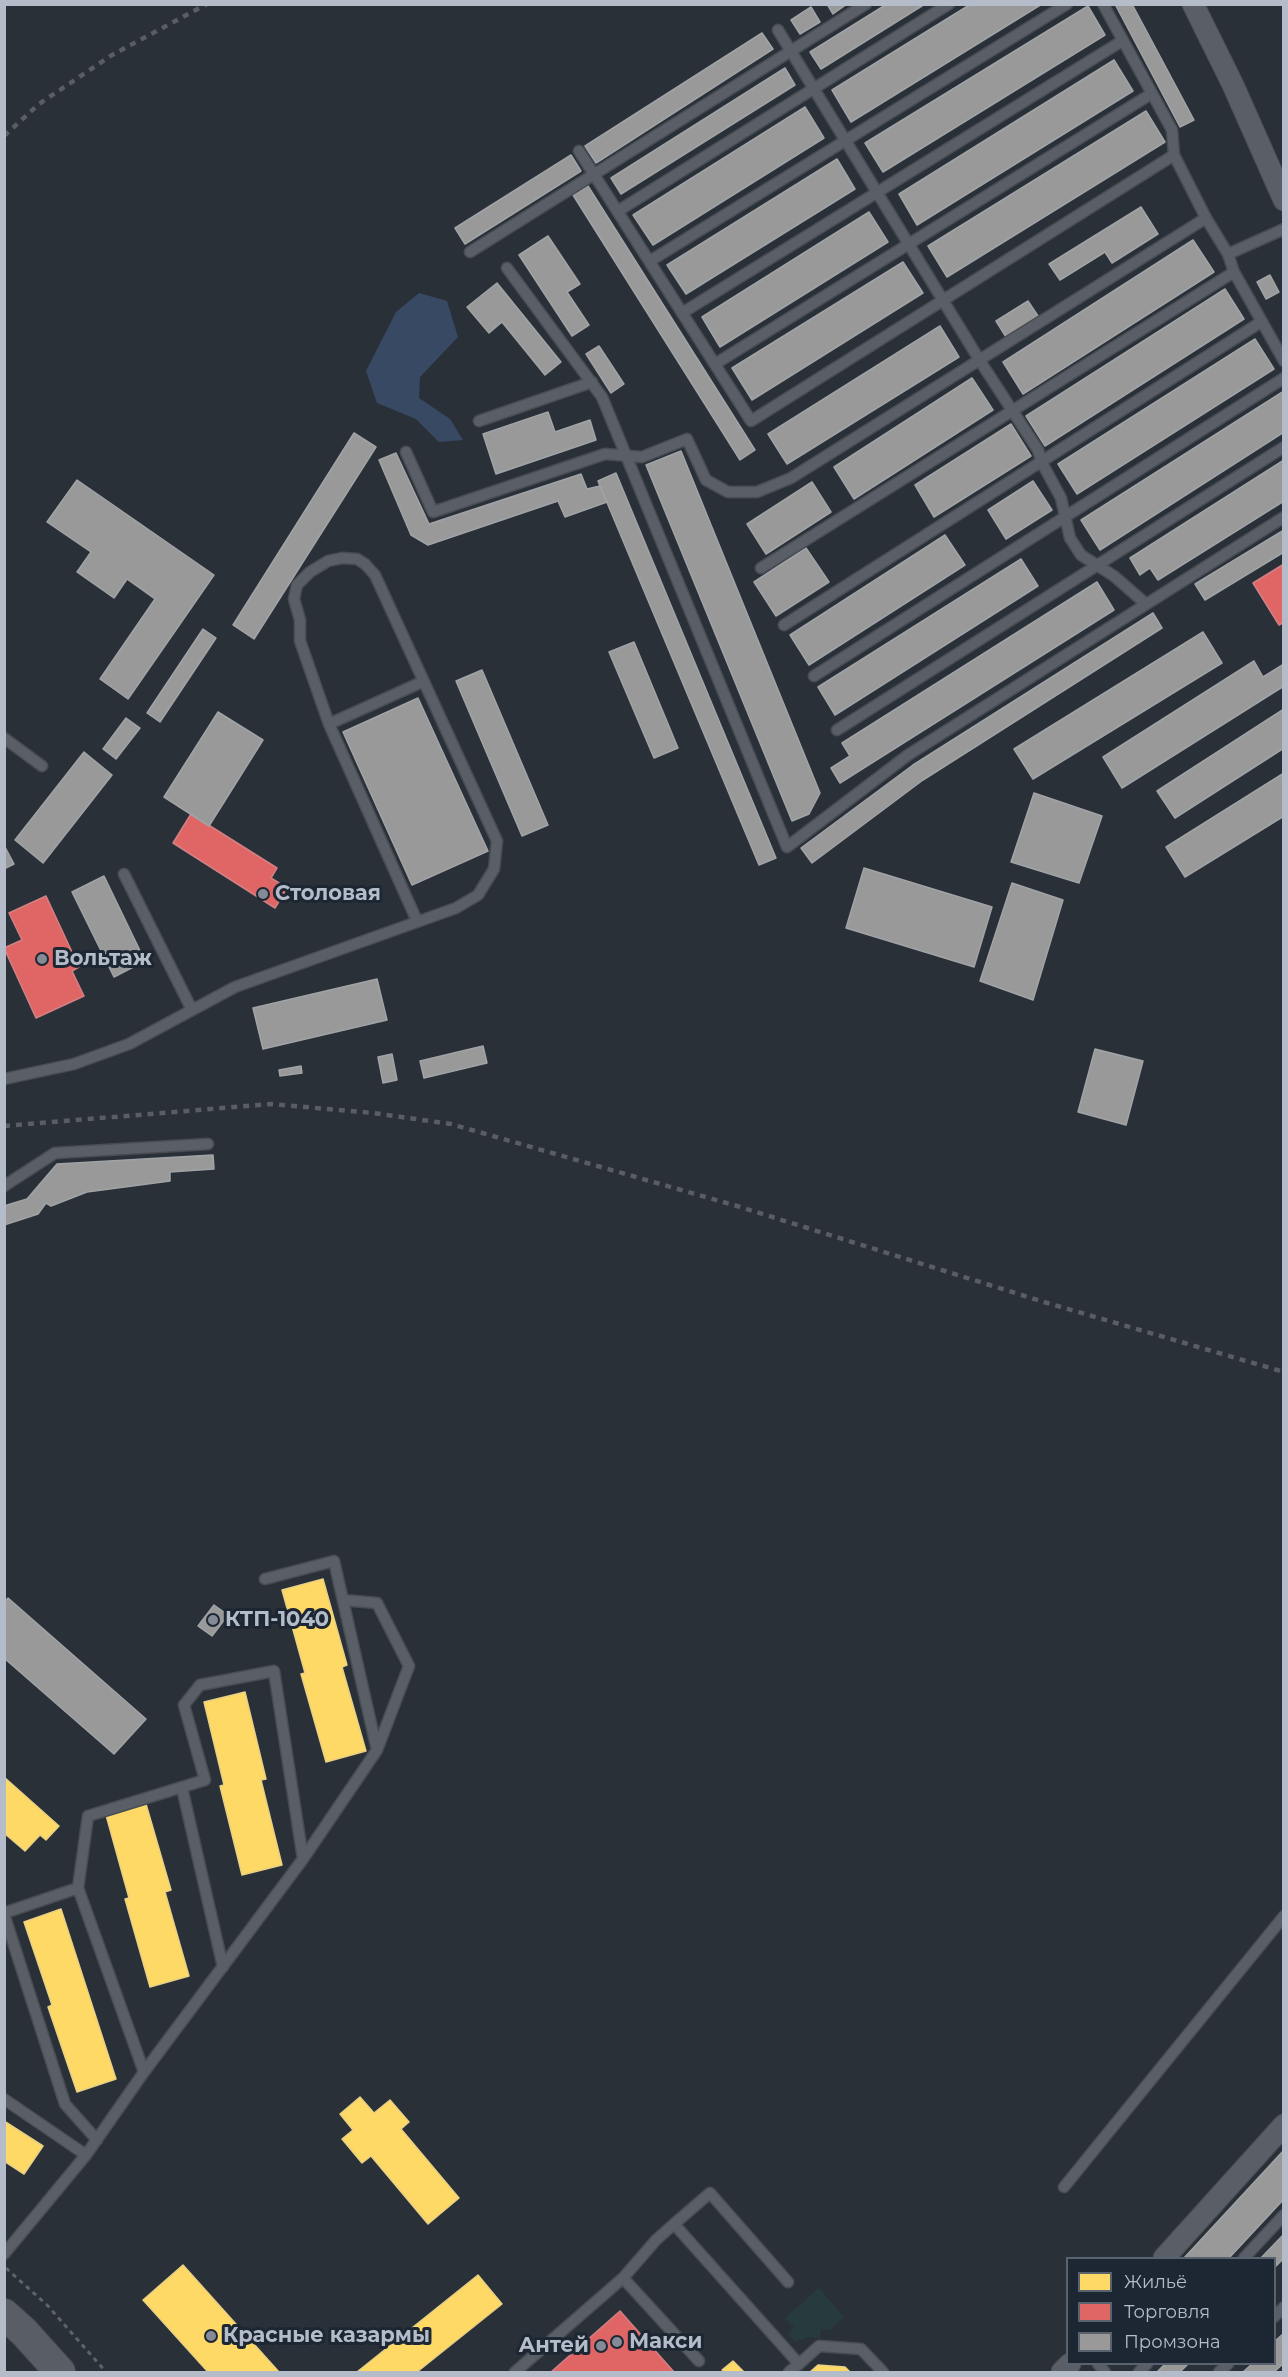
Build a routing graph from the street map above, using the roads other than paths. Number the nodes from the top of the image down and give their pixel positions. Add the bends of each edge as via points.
1 (866, 4) edge
2 (949, 4) edge
3 (1066, 4) edge
4 (1103, 4) edge
5 (1193, 4) edge
6 (778, 30) dead end
7 (1122, 41) junction
8 (792, 52) junction
9 (814, 88) junction
10 (1151, 94) junction
11 (846, 140) junction
12 (579, 151) dead end
13 (1174, 154) junction
14 (595, 175) junction
15 (878, 192) junction
16 (1284, 200) edge
17 (618, 211) junction
18 (1206, 218) junction
19 (1284, 229) edge
20 (910, 244) junction
21 (470, 252) dead end
22 (1228, 254) junction
23 (650, 261) junction
24 (507, 268) dead end
25 (1234, 273) junction
26 (944, 300) junction
27 (682, 313) junction
28 (1261, 322) junction
29 (980, 360) junction
30 (1284, 361) edge
31 (715, 364) junction
32 (1284, 378) edge
33 (592, 382) junction
34 (1012, 411) junction
35 (479, 421) dead end
36 (1284, 447) edge
37 (406, 452) dead end
38 (626, 456) junction
39 (1042, 462) junction
40 (1064, 517) junction
41 (1284, 517) edge
42 (1097, 565) junction
43 (760, 568) dead end
44 (1146, 604) junction
45 (784, 626) dead end
46 (814, 676) dead end
47 (422, 681) junction
48 (329, 724) junction
49 (837, 730) dead end
50 (4, 738) edge
51 (42, 766) dead end
52 (124, 873) dead end
53 (417, 921) junction
54 (192, 1010) junction
55 (4, 1079) edge
56 (208, 1144) dead end
57 (4, 1186) edge
58 (265, 1579) dead end
59 (343, 1600) junction
60 (377, 1750) junction
61 (182, 1788) junction
62 (303, 1860) junction
63 (78, 1888) junction
64 (4, 1914) edge
65 (1284, 1916) edge
66 (223, 1967) junction
67 (144, 2072) junction
68 (4, 2099) edge
69 (1284, 2125) edge
70 (97, 2140) junction
71 (86, 2155) junction
72 (1064, 2187) dead end
73 (1284, 2215) edge
74 (674, 2224) junction
75 (4, 2254) edge
76 (1166, 2257) edge
77 (1246, 2257) edge
78 (623, 2278) junction
79 (788, 2282) dead end
80 (4, 2314) edge
81 (699, 2361) dead end
82 (799, 2364) junction
83 (60, 2373) edge
84 (515, 2373) edge
85 (789, 2373) edge
86 (883, 2373) edge

1 - 8 lane
2 - 9 lane
3 - 11 lane
4 - 7 lane
5 - 16 street
6 - 8 lane
7 - 10 lane
7 - 15 lane
8 - 9 lane
8 - 14 lane
9 - 11 lane
9 - 17 lane
10 - 13 lane via 1172,130
10 - 20 lane
11 - 15 lane
11 - 23 lane
12 - 14 lane
13 - 18 lane
13 - 26 lane
14 - 17 lane
14 - 21 lane
15 - 20 lane
15 - 27 lane
17 - 23 lane
18 - 22 lane
18 - 29 lane
19 - 22 lane
20 - 26 lane
20 - 31 lane
22 - 25 lane
23 - 27 lane
24 - 33 lane
25 - 28 lane
25 - 34 lane
26 - 29 lane
26 - 31 lane via 751,421
27 - 31 lane
28 - 30 lane
28 - 39 lane
29 - 34 lane
29 - 38 lane via 791,478 757,492 728,492 706,480 687,439 642,457
32 - 40 lane
33 - 35 lane
33 - 38 lane via 603,397
34 - 39 lane
34 - 43 lane
36 - 42 lane
37 - 38 lane via 433,512 605,454
38 - 44 lane via 787,847 908,755
39 - 40 lane via 1060,498
39 - 45 lane
40 - 42 lane via 1070,538 1081,555
40 - 46 lane
41 - 44 lane
42 - 44 lane
42 - 49 lane
47 - 48 lane
47 - 48 lane via 375,575 357,559 328,561 297,585 294,599 300,641
47 - 53 lane via 496,841 494,869 478,896
48 - 53 lane
50 - 51 lane
52 - 54 lane
53 - 54 lane via 235,987
54 - 55 lane via 129,1044 74,1064
56 - 57 lane via 56,1153
58 - 59 lane via 333,1561
59 - 60 lane
59 - 60 lane via 377,1603 409,1666
60 - 62 lane
61 - 62 lane via 205,1780 184,1705 200,1686 274,1671
61 - 63 lane via 88,1816
61 - 66 lane
62 - 66 lane
63 - 64 lane
63 - 67 lane
64 - 70 lane via 65,2104
65 - 72 lane
66 - 67 lane
67 - 70 lane
68 - 71 lane
69 - 76 street
70 - 71 lane
71 - 75 lane
73 - 77 lane
74 - 78 lane
74 - 79 lane via 710,2193
74 - 82 lane
78 - 81 lane
78 - 84 lane
80 - 83 main road
82 - 85 lane
82 - 86 lane via 819,2346 861,2349

